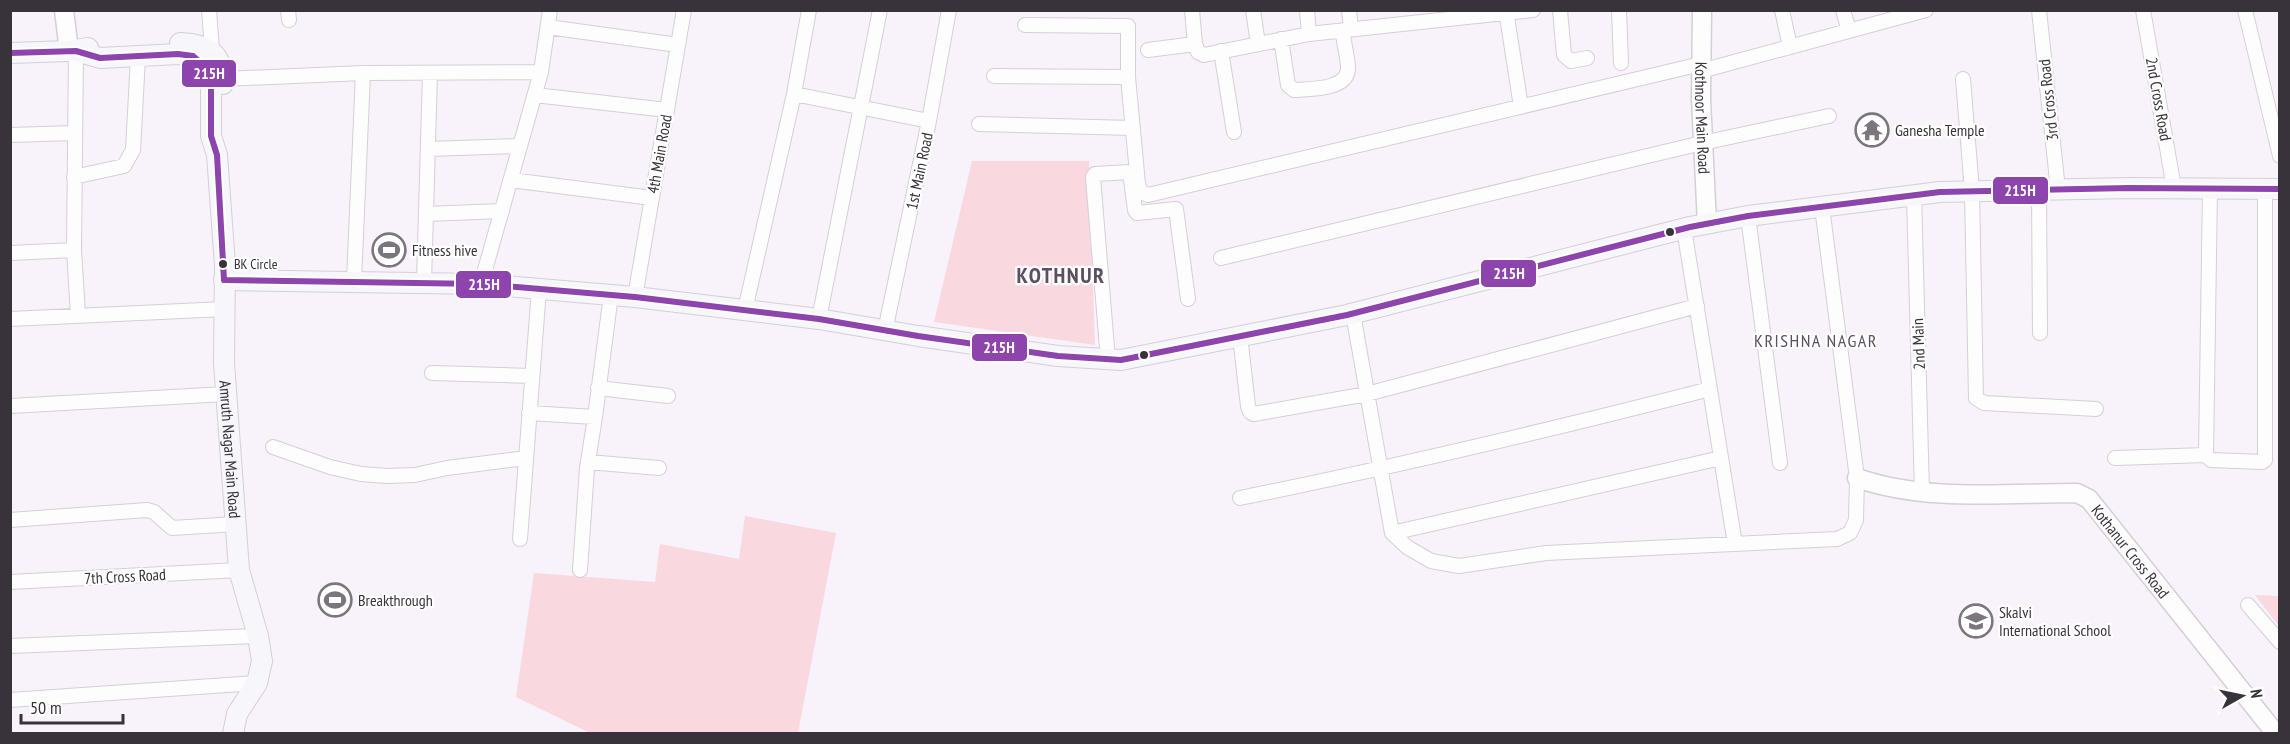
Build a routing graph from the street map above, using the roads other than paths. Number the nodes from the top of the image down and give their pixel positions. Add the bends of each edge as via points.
1 (64, 10) edge
2 (210, 10) edge
3 (550, 10) edge
4 (684, 10) edge
5 (809, 10) edge
6 (880, 10) edge
7 (949, 10) edge
8 (1192, 10) edge
9 (1253, 10) edge
10 (1307, 10) edge
11 (1349, 10) edge
12 (1533, 10) edge
13 (1560, 10) edge
14 (1619, 10) edge
15 (1702, 10) edge
16 (1782, 10) edge
17 (1843, 10) edge
18 (1926, 10) edge
19 (2038, 10) edge
20 (2143, 10) edge
21 (2245, 10) edge
22 (1506, 11) edge
23 (1906, 13) edge
24 (1025, 26) dead end
25 (548, 27) junction
26 (1347, 30) junction
27 (1848, 31) junction
28 (1309, 34) junction
29 (1281, 39) junction
30 (1195, 44) junction
31 (1258, 44) junction
32 (678, 45) junction
33 (1790, 47) junction
34 (212, 50) junction
35 (1148, 50) dead end
36 (72, 51) junction
37 (1221, 51) junction
38 (10, 53) edge
39 (138, 57) junction
40 (1587, 58) dead end
41 (1621, 63) dead end
42 (1701, 68) junction
43 (541, 72) junction
44 (363, 73) junction
45 (430, 73) junction
46 (994, 76) dead end
47 (1128, 77) junction
48 (1963, 79) dead end
49 (223, 80) junction
50 (794, 94) junction
51 (535, 95) junction
52 (1521, 107) junction
53 (861, 108) junction
54 (667, 110) junction
55 (1829, 116) dead end
56 (929, 121) junction
57 (979, 124) dead end
58 (1133, 128) junction
59 (1233, 132) dead end
60 (74, 133) junction
61 (10, 135) edge
62 (1702, 144) junction
63 (520, 146) junction
64 (428, 149) junction
65 (217, 155) junction
66 (2280, 156) edge
67 (74, 177) junction
68 (511, 180) junction
69 (2174, 188) junction
70 (2210, 188) junction
71 (2049, 190) junction
72 (2272, 190) edge
73 (1972, 191) junction
74 (1914, 195) junction
75 (652, 198) junction
76 (1822, 207) junction
77 (502, 212) junction
78 (426, 214) junction
79 (1748, 216) junction
80 (1707, 224) junction
81 (1684, 229) junction
82 (74, 250) junction
83 (10, 253) edge
84 (1221, 258) dead end
85 (224, 280) junction
86 (354, 281) junction
87 (424, 282) junction
88 (481, 284) junction
89 (539, 290) junction
90 (611, 295) junction
91 (635, 297) junction
92 (1188, 299) dead end
93 (1697, 306) junction
94 (225, 309) junction
95 (745, 310) junction
96 (1353, 314) junction
97 (78, 315) junction
98 (10, 319) edge
99 (819, 319) junction
100 (885, 330) junction
101 (2040, 333) dead end
102 (1240, 336) junction
103 (1108, 360) junction
104 (432, 373) dead end
105 (532, 376) junction
106 (598, 388) junction
107 (1710, 389) junction
108 (226, 394) junction
109 (1367, 394) junction
110 (668, 396) dead end
111 (10, 406) edge
112 (2096, 409) dead end
113 (530, 412) junction
114 (595, 417) junction
115 (273, 447) dead end
116 (2206, 455) junction
117 (526, 458) junction
118 (1721, 458) junction
119 (2115, 458) dead end
120 (588, 462) junction
121 (1780, 463) dead end
122 (659, 468) dead end
123 (1381, 470) junction
124 (1857, 478) junction
125 (1922, 493) junction
126 (1240, 498) dead end
127 (10, 520) edge
128 (236, 524) junction
129 (1392, 533) junction
130 (519, 539) dead end
131 (1735, 544) junction
132 (240, 570) junction
133 (580, 570) dead end
134 (10, 582) edge
135 (2248, 605) dead end
136 (258, 636) junction
137 (2280, 642) edge
138 (10, 646) edge
139 (257, 683) junction
140 (10, 699) edge
141 (233, 734) edge
142 (2276, 734) edge

1 - 36 street
2 - 34 street
3 - 25 street
4 - 32 street, 4th Main Road
5 - 50 street
6 - 53 street
7 - 56 street, 1st Main Road
8 - 30 street
9 - 31 street
10 - 28 street
11 - 26 street
12 - 22 street
13 - 40 street via 1564,55 1571,60
14 - 41 street
15 - 42 street, Kothnoor Main Road
16 - 33 street
17 - 27 street
18 - 23 street
19 - 71 street, 3rd Cross Road
20 - 69 street, 2nd Cross Road
21 - 66 street
22 - 26 street
22 - 52 street
23 - 27 street
24 - 47 street via 1128,26
25 - 32 street
25 - 43 street
26 - 28 street
26 - 29 street via 1345,78 1310,89 1291,88
27 - 33 street
28 - 29 street
29 - 31 street
30 - 35 street
30 - 37 street via 1204,55
31 - 37 street
32 - 54 street, 4th Main Road
33 - 42 street
34 - 36 main road, Amruth Nagar Main Road via 177,43 101,45
34 - 49 main road, Amruth Nagar Main Road via 222,66
36 - 38 main road, Amruth Nagar Main Road
36 - 39 main road, Amruth Nagar Main Road via 100,58
36 - 60 street
37 - 59 street
39 - 65 main road, Amruth Nagar Main Road via 193,56 208,70 212,80 211,136
39 - 67 street via 133,150 124,166
42 - 52 street
42 - 62 street, Kothnoor Main Road
43 - 45 street
43 - 51 street
44 - 45 street
44 - 49 street
44 - 86 street
45 - 64 street
46 - 47 street
47 - 58 street
48 - 73 street
49 - 65 main road, Amruth Nagar Main Road via 222,135
50 - 53 street
50 - 95 street
51 - 54 street
51 - 63 street
52 - 58 street via 1148,195 1141,192 1138,184
53 - 56 street
53 - 99 street
54 - 75 street, 4th Main Road
55 - 62 street
56 - 100 street, 1st Main Road
57 - 58 street
60 - 61 street
60 - 67 street
62 - 80 street, Kothnoor Main Road
62 - 84 street
63 - 64 street
63 - 68 street
64 - 78 street
65 - 85 main road, Amruth Nagar Main Road
67 - 82 street
68 - 75 street
68 - 77 street
69 - 70 main road
69 - 71 main road
70 - 72 main road
70 - 116 street
71 - 73 main road
71 - 101 street, 3rd Cross Road
72 - 116 street via 2267,456 2262,462 2211,460
73 - 74 main road
73 - 112 street via 1976,398 1984,403
74 - 76 main road
74 - 125 street, 2nd Main
75 - 91 street, 4th Main Road
76 - 79 main road
76 - 124 street
77 - 78 street
77 - 88 street
78 - 87 street
79 - 80 main road
79 - 121 street
80 - 81 main road
81 - 93 street
81 - 96 main road
82 - 83 street
82 - 97 street
85 - 86 main road
85 - 94 main road, Amruth Nagar Main Road
86 - 87 main road
87 - 88 main road
88 - 89 main road
89 - 90 main road
89 - 105 street
90 - 91 main road
90 - 106 street
91 - 95 main road
92 - 103 street via 1176,209 1137,213 1130,172 1095,174
93 - 107 street
93 - 109 street
94 - 97 street
94 - 108 main road, Amruth Nagar Main Road
95 - 99 main road
96 - 102 main road
96 - 109 street
97 - 98 street
99 - 100 main road
100 - 103 main road
102 - 103 main road
102 - 109 street via 1248,406 1254,414
104 - 105 street
105 - 113 street
106 - 110 street
106 - 114 street
107 - 118 street
107 - 123 street
108 - 111 street
108 - 128 main road, Amruth Nagar Main Road
109 - 123 street
113 - 114 street
113 - 117 street
114 - 120 street
115 - 117 street via 330,467 387,476
116 - 119 street
117 - 130 street
118 - 129 street
118 - 131 street
120 - 122 street
120 - 133 street
123 - 126 street
123 - 129 street
124 - 125 street, Kothanur Cross Road
124 - 131 street via 1856,520 1850,533 1837,539
125 - 142 street, Kothanur Cross Road via 2077,493 2090,499
127 - 128 street via 147,510 172,528
128 - 132 main road, Amruth Nagar Main Road
129 - 131 street via 1431,561 1459,566 1546,553
132 - 134 street, 7th Cross Road
132 - 136 main road, Amruth Nagar Main Road
135 - 137 street
136 - 138 street
136 - 139 main road, Amruth Nagar Main Road via 262,660
139 - 140 street
139 - 141 main road, Amruth Nagar Main Road via 237,714

